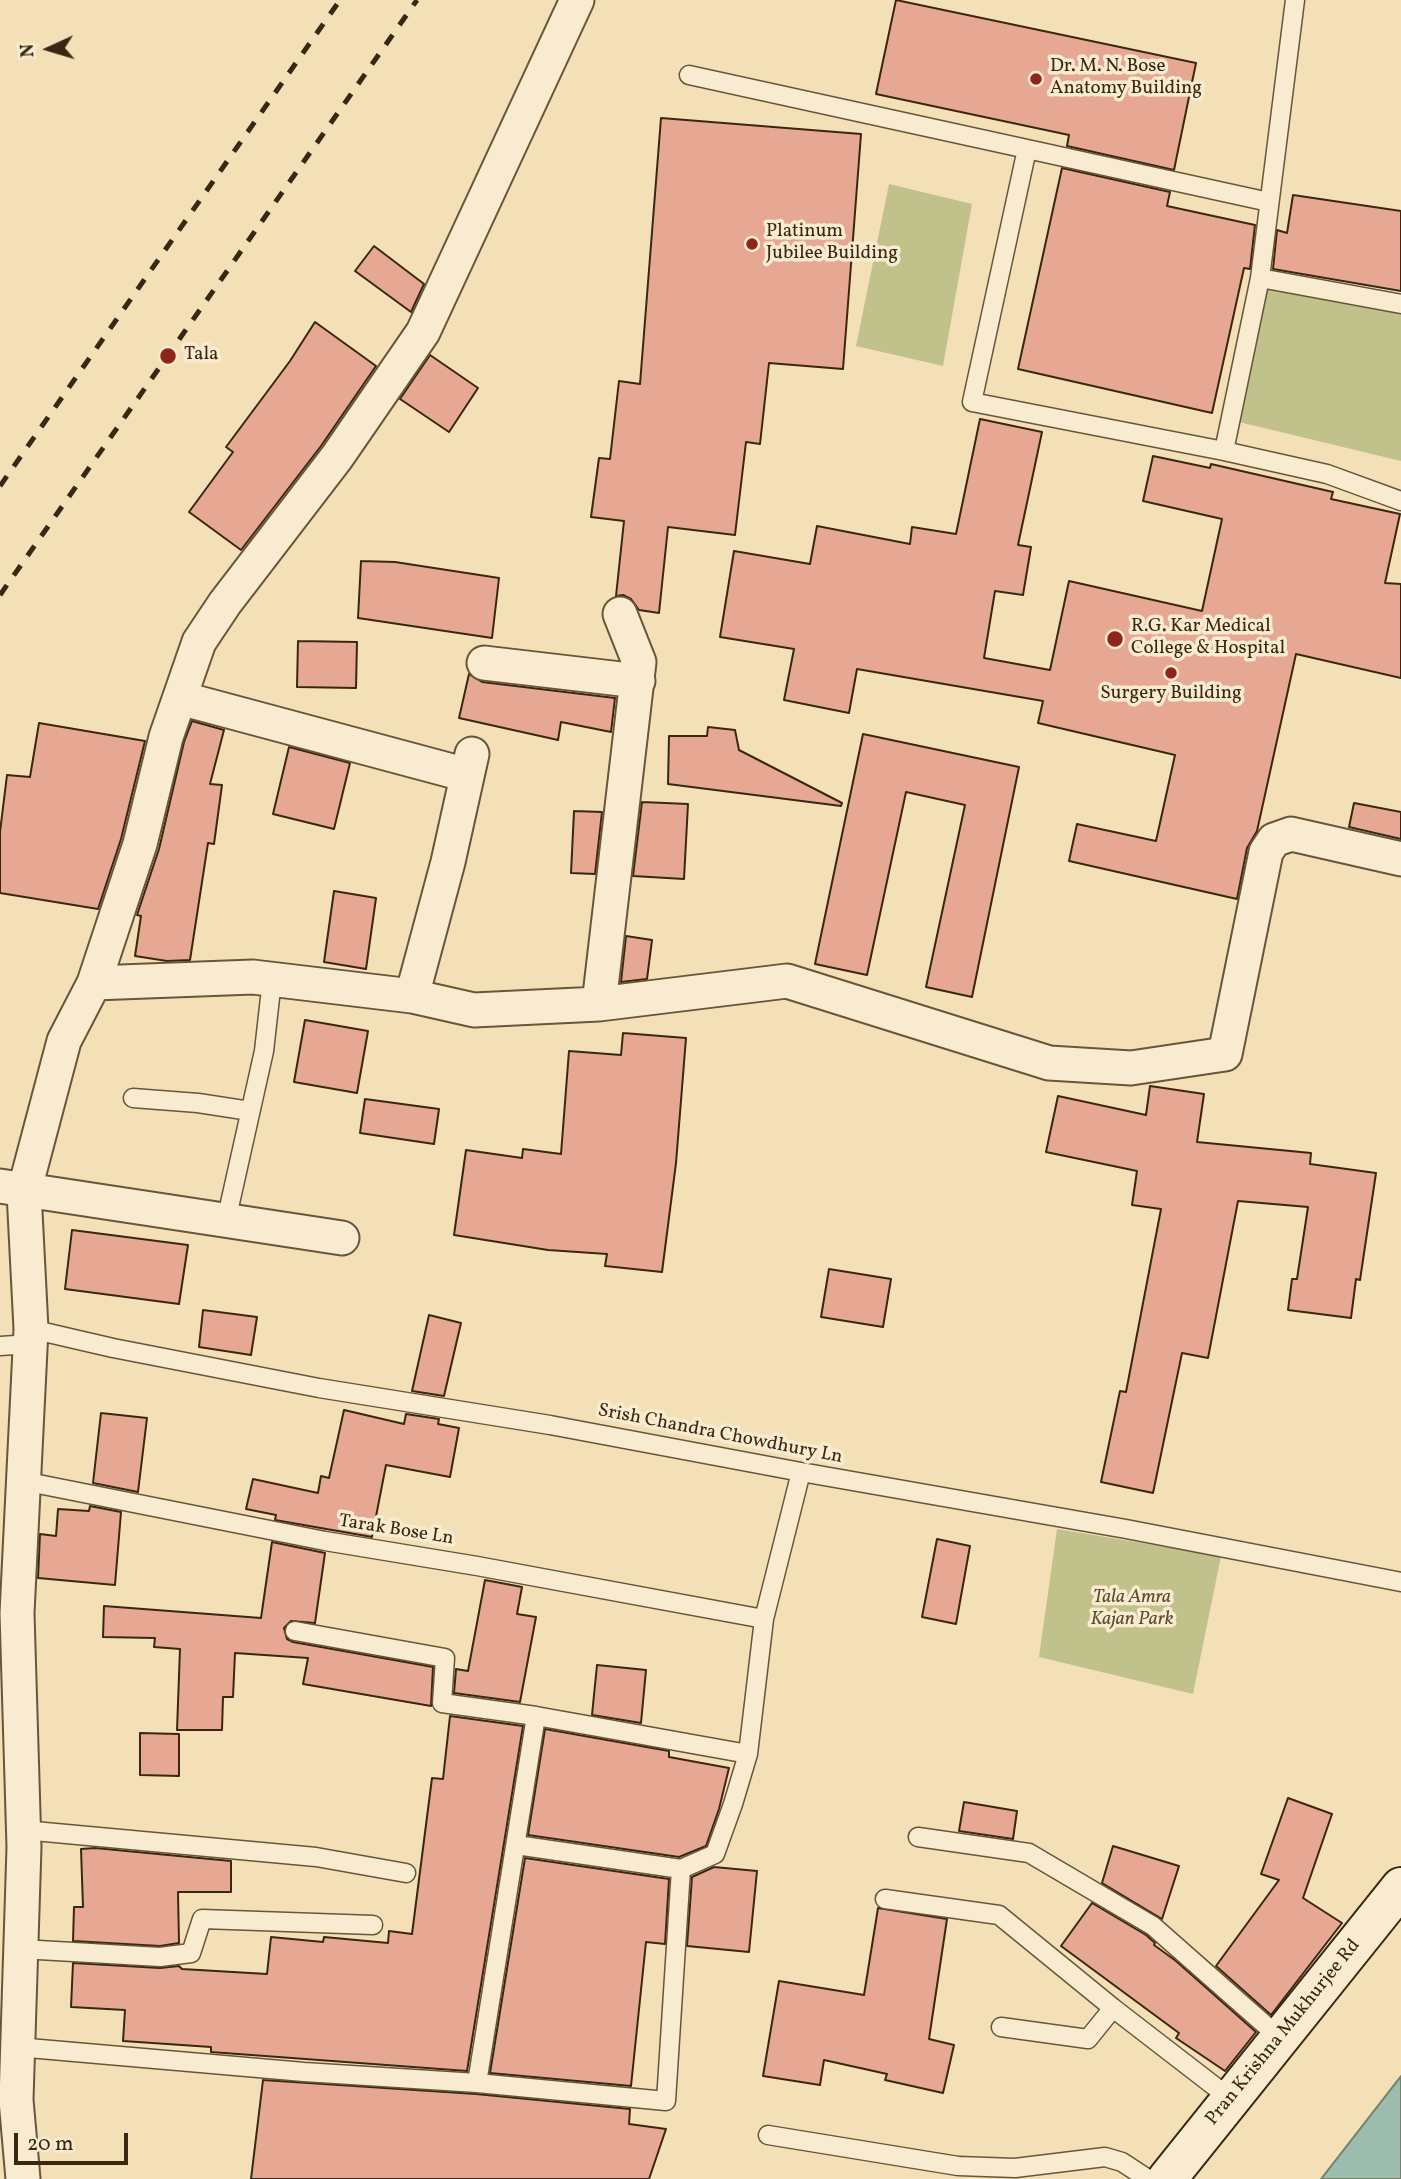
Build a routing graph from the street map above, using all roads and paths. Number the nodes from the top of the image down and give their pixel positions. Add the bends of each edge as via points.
1 (577, 0) edge
2 (1295, 0) edge
3 (689, 75) dead end
4 (1027, 149) junction
5 (1269, 202) junction
6 (1260, 278) junction
7 (1401, 304) edge
8 (1224, 451) junction
9 (1401, 501) edge
10 (620, 614) dead end
11 (484, 663) dead end
12 (638, 681) junction
13 (180, 698) junction
14 (1401, 859) edge
15 (272, 980) junction
16 (94, 983) junction
17 (412, 996) junction
18 (599, 1004) junction
19 (133, 1098) dead end
20 (250, 1111) junction
21 (12, 1189) edge
22 (226, 1221) junction
23 (342, 1238) dead end
24 (20, 1340) edge
25 (801, 1472) junction
26 (23, 1482) junction
27 (1401, 1582) edge
28 (764, 1619) junction
29 (295, 1630) dead end
30 (9, 1679) edge
31 (536, 1716) junction
32 (748, 1754) junction
33 (23, 1830) junction
34 (918, 1837) dead end
35 (516, 1844) junction
36 (681, 1869) junction
37 (406, 1873) dead end
38 (1401, 1887) edge
39 (885, 1899) dead end
40 (373, 1926) dead end
41 (14, 1967) edge
42 (1113, 2008) junction
43 (1001, 2027) dead end
44 (1280, 2038) junction
45 (17, 2047) junction
46 (477, 2083) junction
47 (1231, 2099) junction
48 (768, 2135) dead end
49 (23, 2179) edge
50 (1148, 2179) edge
51 (1167, 2179) edge

1 - 13 street via 423,332 337,457 199,642
2 - 5 lane
3 - 4 lane
4 - 5 lane
4 - 8 lane via 972,402
5 - 6 lane
6 - 7 lane
6 - 8 lane
8 - 9 lane via 1328,474
10 - 12 street via 639,662
11 - 12 street
12 - 18 street
13 - 16 street via 140,844
13 - 17 street via 469,765
14 - 18 street via 1291,834 1274,840 1266,852 1225,1054 1131,1068 1049,1063 787,981
15 - 16 street
15 - 17 street
15 - 20 lane via 264,1051
16 - 21 street via 64,1041
17 - 18 street via 474,1010
19 - 20 lane
20 - 22 lane
21 - 22 street
21 - 24 street
22 - 23 street
24 - 25 lane, Srish Chandra Chowdhury Ln via 113,1348
24 - 26 street
25 - 27 lane, Srish Chandra Chowdhury Ln via 1126,1528
25 - 28 lane
26 - 28 lane, Tarak Bose Ln
26 - 30 street
28 - 32 lane
29 - 31 lane via 445,1658 442,1703
30 - 33 street
31 - 32 lane
31 - 35 lane
32 - 36 lane via 715,1854
33 - 37 lane via 316,1857
33 - 41 street
34 - 44 lane via 1029,1853 1153,1926
35 - 36 lane
35 - 46 lane
36 - 46 lane via 666,2101
38 - 44 main road, Pran Krishna Mukhurjee Rd
39 - 42 lane via 999,1915
40 - 41 lane via 202,1919 191,1953
41 - 45 street
42 - 43 lane via 1088,2039
42 - 47 lane
44 - 47 main road, Pran Krishna Mukhurjee Rd
45 - 46 lane
45 - 49 street
47 - 51 main road, Pran Krishna Mukhurjee Rd
48 - 50 lane via 958,2166 1015,2168 1105,2157

